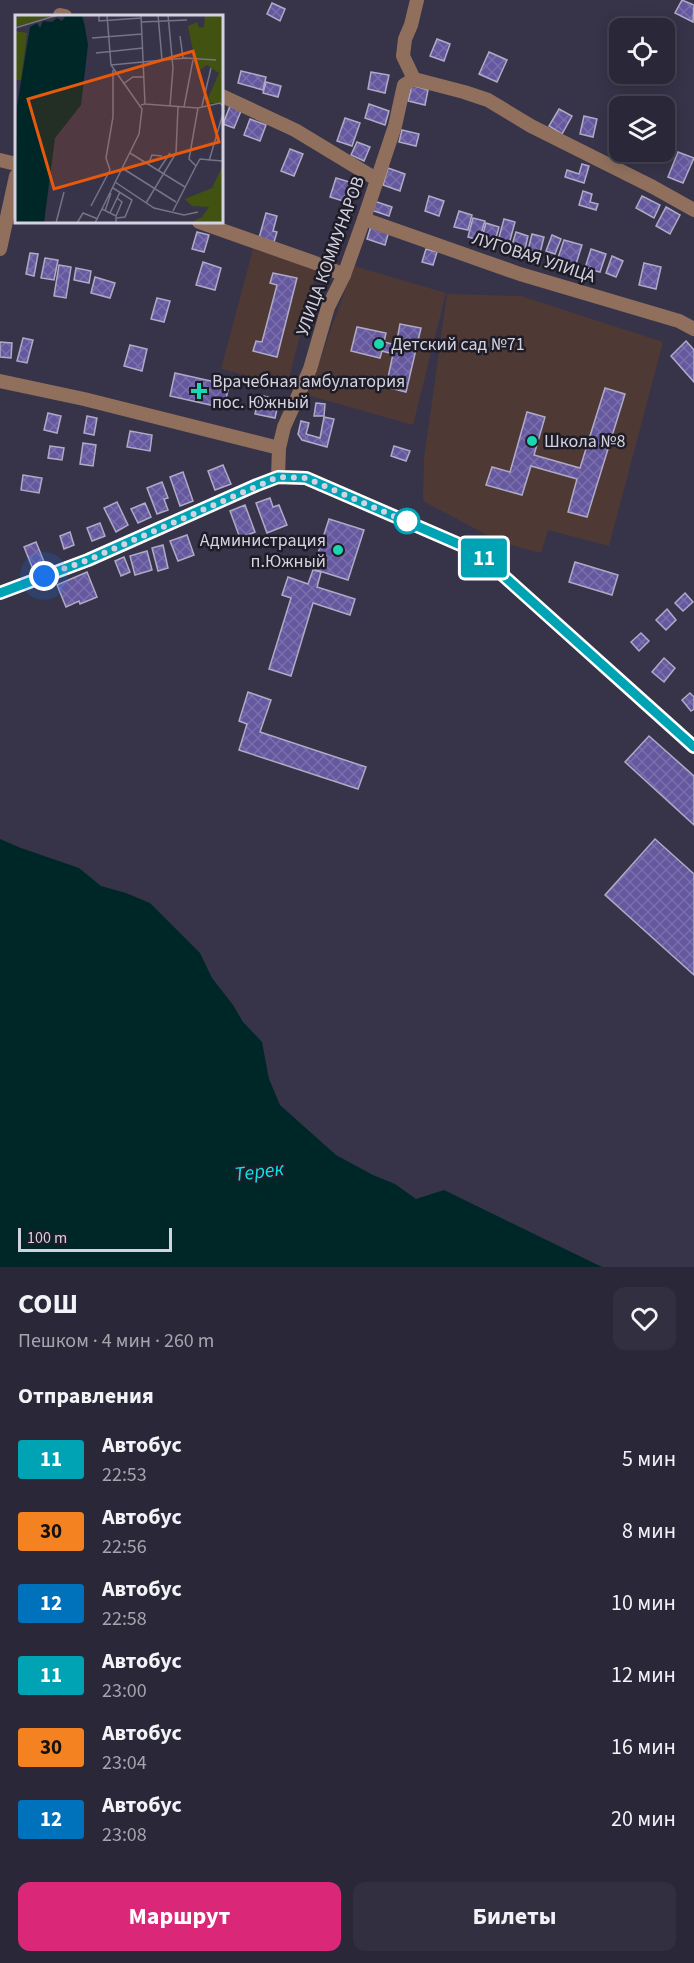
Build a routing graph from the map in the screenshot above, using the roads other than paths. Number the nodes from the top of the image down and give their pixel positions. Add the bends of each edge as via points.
1 (417, 0) edge
2 (414, 79) junction
3 (224, 97) edge
4 (0, 160) edge
5 (15, 164) edge
6 (376, 179) junction
7 (15, 180) edge
8 (694, 210) edge
9 (364, 219) junction
10 (205, 224) edge
11 (1, 240) edge
12 (344, 275) junction
13 (694, 329) edge
14 (0, 381) edge
15 (279, 448) junction
16 (278, 477) junction
17 (0, 593) edge
18 (694, 747) edge

1 - 2 street via 403,56
2 - 6 street, УЛИЦА КОММУНАРОВ via 404,85
2 - 8 street via 488,100
3 - 6 street via 295,130
4 - 5 street
6 - 9 street, УЛИЦА КОММУНАРОВ
7 - 11 street
9 - 12 street, УЛИЦА КОММУНАРОВ
9 - 13 street, ЛУГОВАЯ УЛИЦА
10 - 12 street
12 - 15 street, УЛИЦА КОММУНАРОВ via 328,307 310,369 284,427
14 - 15 street
15 - 16 street, УЛИЦА КОММУНАРОВ
16 - 17 street via 88,560
16 - 18 street via 306,478 477,552

